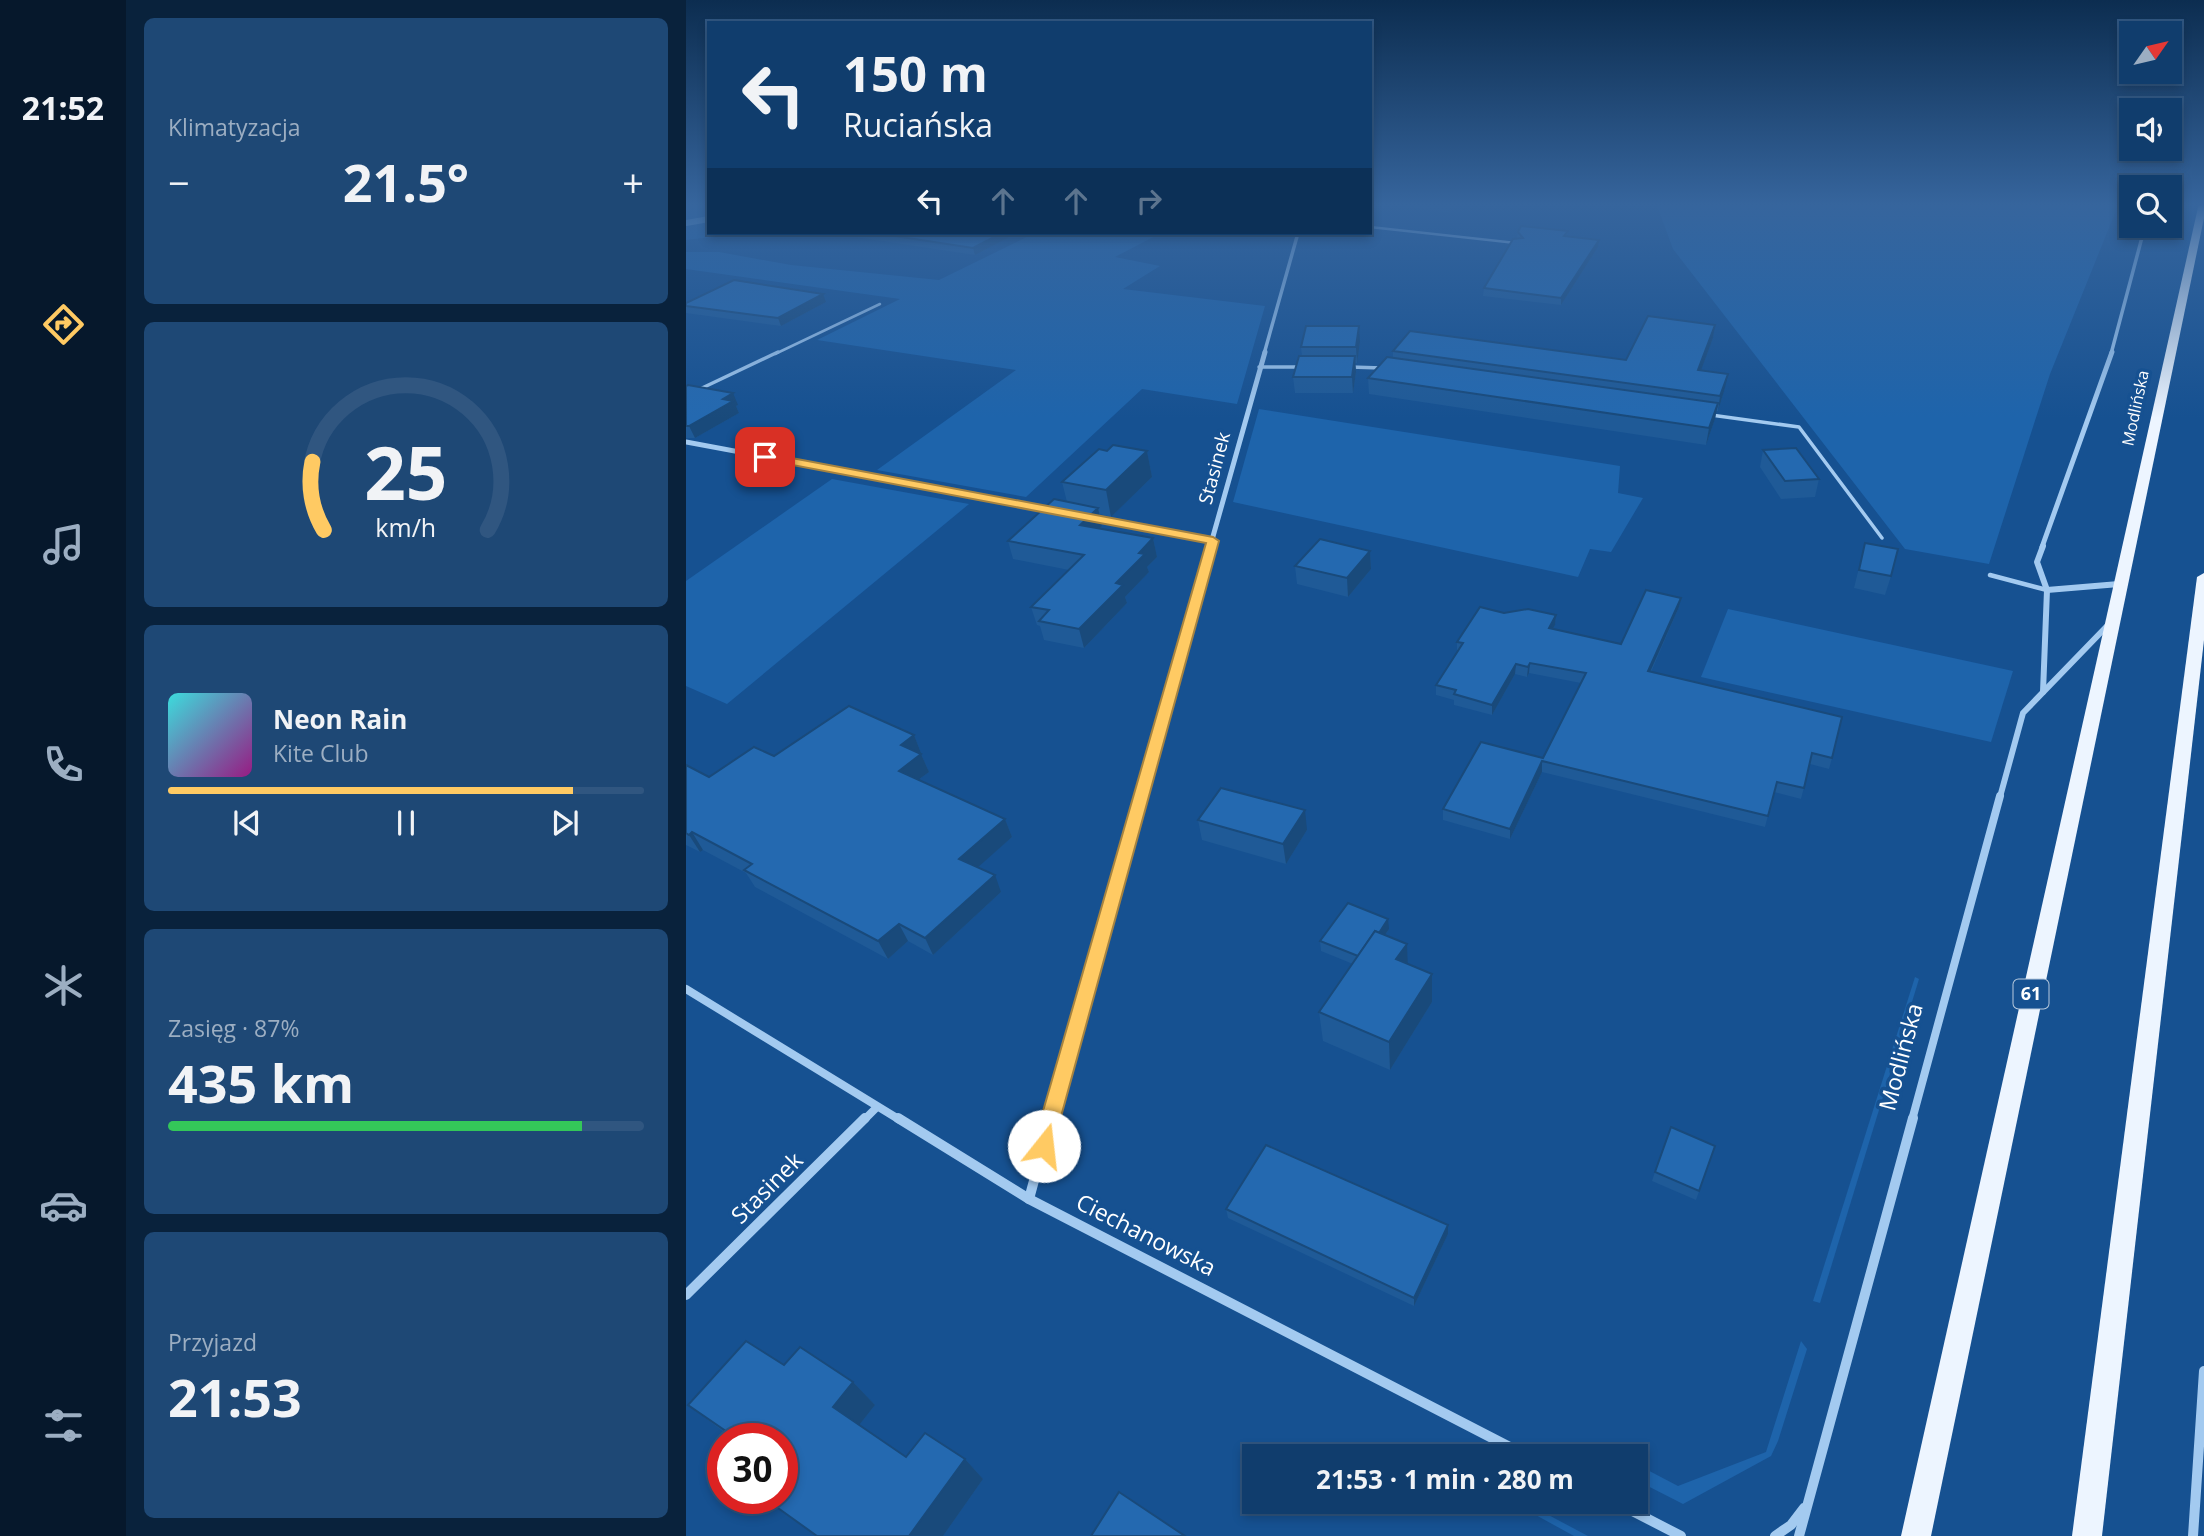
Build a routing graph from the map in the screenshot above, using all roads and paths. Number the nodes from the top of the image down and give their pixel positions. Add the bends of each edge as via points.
1 (1286, 275) edge
2 (2132, 275) edge
3 (2187, 275) edge
4 (880, 304) dead end
5 (1259, 367) junction
6 (1315, 367) edge
7 (1343, 367) edge
8 (1384, 368) edge
9 (698, 390) edge
10 (1702, 413) edge
11 (686, 442) edge
12 (1064, 513) edge
13 (1091, 518) edge
14 (1882, 538) dead end
15 (1213, 541) junction
16 (1990, 575) dead end
17 (2204, 577) edge
18 (2119, 584) junction
19 (2047, 590) junction
20 (2110, 622) junction
21 (2043, 692) junction
22 (686, 989) edge
23 (876, 1108) junction
24 (1029, 1199) junction
25 (686, 1295) edge
26 (2204, 1371) edge
27 (1504, 1444) edge
28 (1807, 1504) junction
29 (1638, 1514) edge
30 (1681, 1536) edge
31 (1776, 1536) edge
32 (1798, 1536) edge
33 (1916, 1536) edge
34 (2087, 1536) edge
35 (2193, 1536) edge

1 - 5 street, Stasinek
2 - 19 street via 2109,362 2037,562
3 - 18 main road, Modlińska / 61
4 - 9 lane
5 - 6 lane
5 - 15 street, Stasinek
7 - 8 lane
10 - 14 lane via 1798,427
11 - 12 street
13 - 15 street
15 - 24 street, Stasinek
16 - 19 lane
17 - 34 main road
18 - 19 street
18 - 20 main road, Modlińska / 61
19 - 21 street
20 - 21 street, Modlińska
20 - 33 main road, Modlińska / 61
21 - 28 street, Modlińska via 2023,713
22 - 23 street, Ciechanowska
23 - 24 street, Ciechanowska
23 - 25 street, Stasinek
24 - 27 street, Ciechanowska
26 - 35 street
28 - 31 street
28 - 32 street, Modlińska
29 - 30 street

